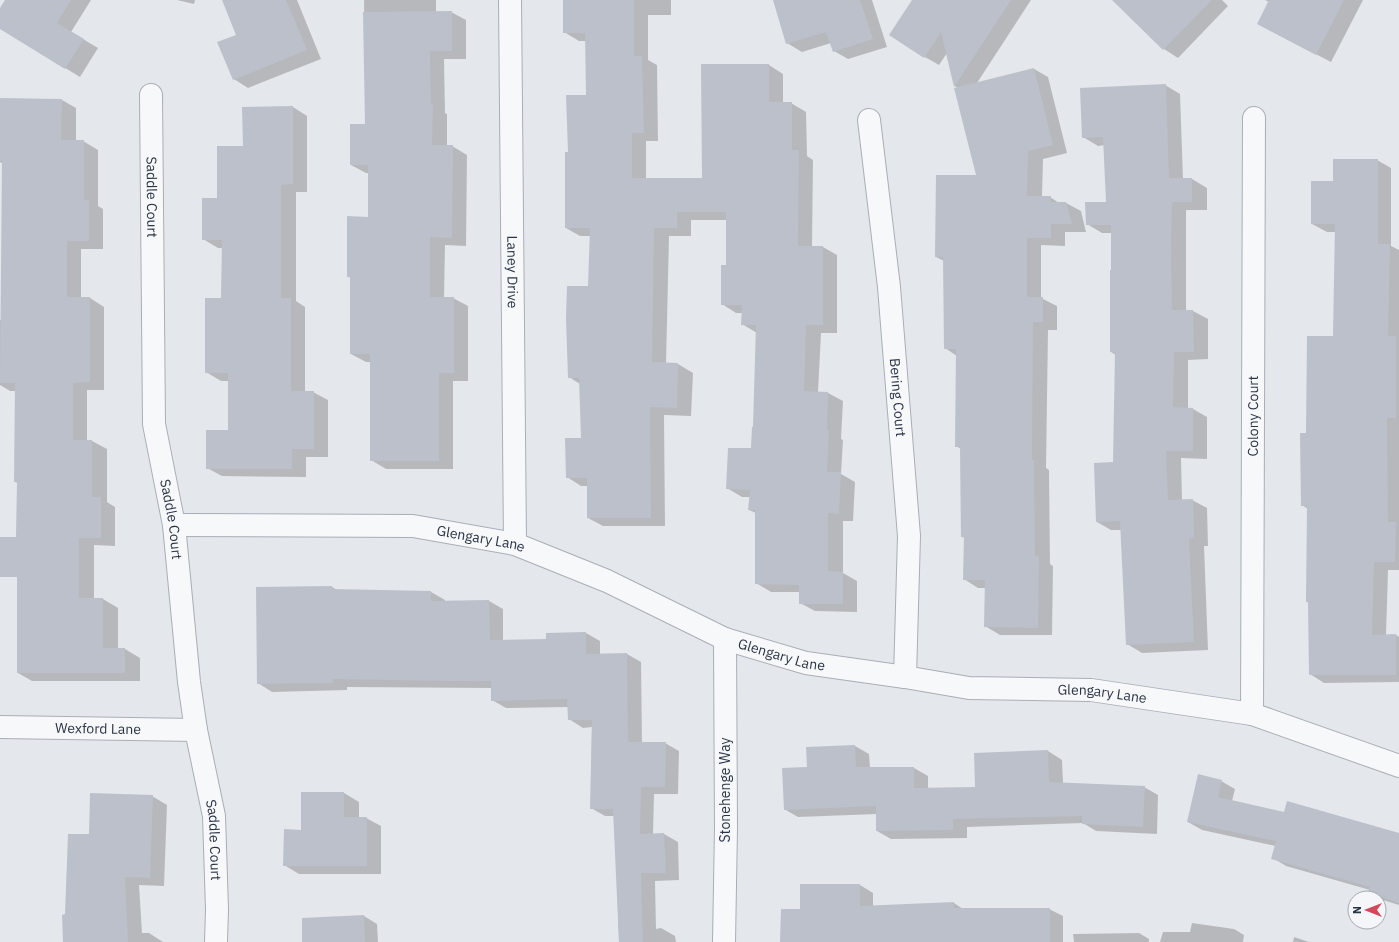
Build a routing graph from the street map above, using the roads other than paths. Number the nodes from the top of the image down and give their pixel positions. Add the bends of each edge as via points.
1 (510, 0) edge
2 (151, 95) dead end
3 (1254, 118) dead end
4 (868, 120) dead end
5 (174, 525) junction
6 (516, 544) junction
7 (725, 639) junction
8 (905, 677) junction
9 (1252, 714) junction
10 (0, 727) edge
11 (196, 730) junction
12 (1399, 766) edge
13 (216, 942) edge
14 (724, 942) edge

1 - 6 street, Laney Drive
2 - 5 street, Saddle Court via 154,424
3 - 9 street, Colony Court
4 - 8 street, Bering Court via 889,287 909,536
5 - 6 street, Glengary Lane via 413,526
5 - 11 street, Saddle Court
6 - 7 street, Glengary Lane via 607,581
7 - 8 street, Glengary Lane via 806,663
7 - 14 street, Stonehenge Way
8 - 9 street, Glengary Lane via 968,688 1091,690
9 - 12 street, Glengary Lane
10 - 11 street, Wexford Lane
11 - 13 street, Saddle Court via 214,816

